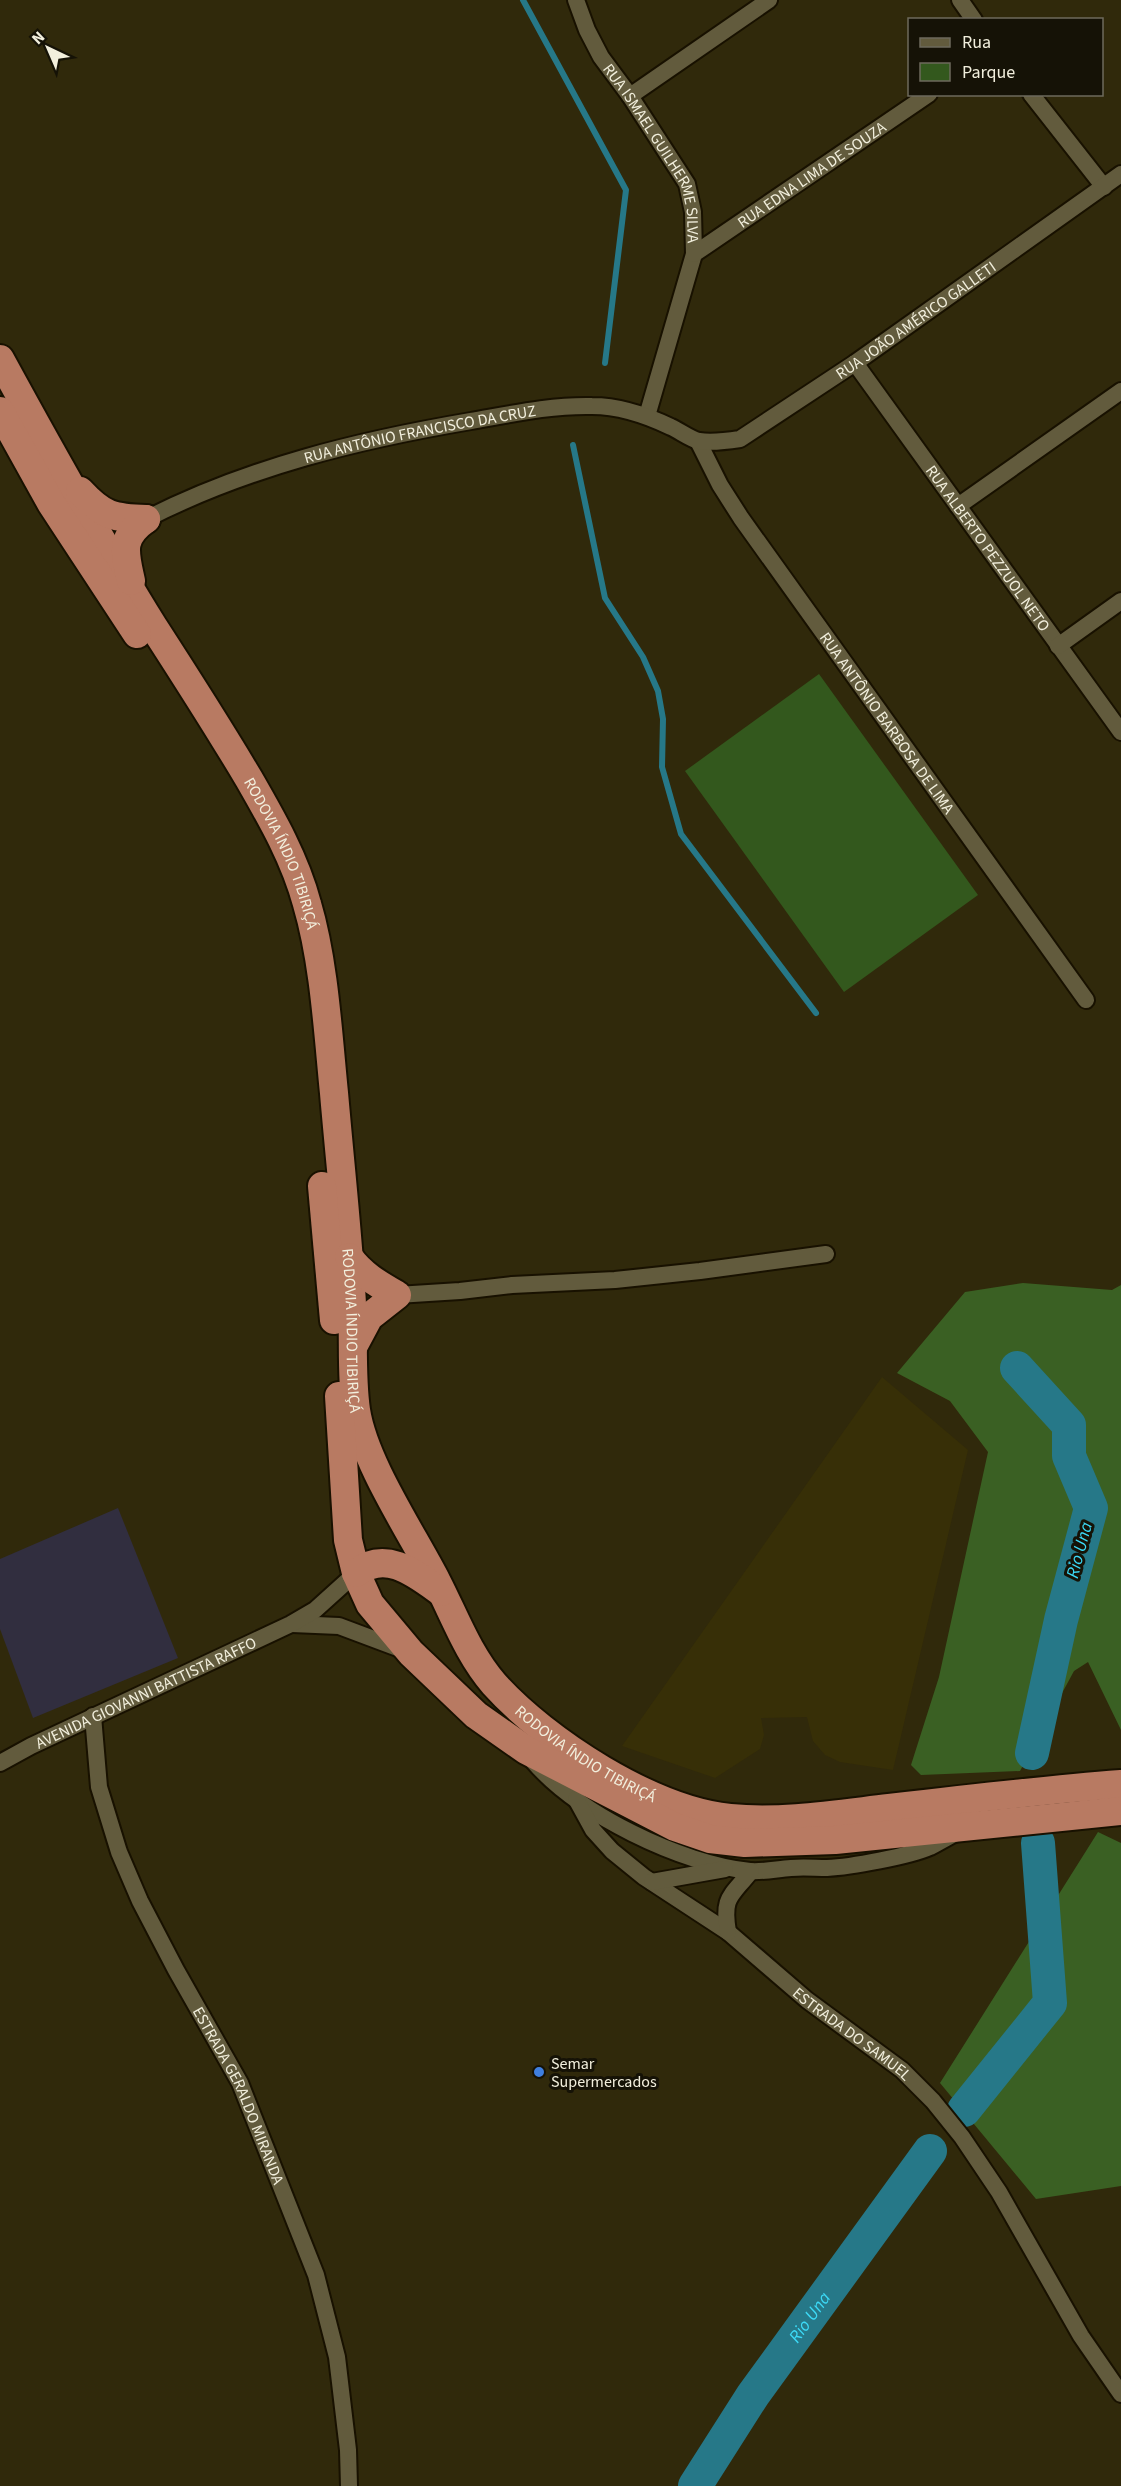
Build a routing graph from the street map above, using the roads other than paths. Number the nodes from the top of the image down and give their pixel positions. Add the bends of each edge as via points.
1 (576, 0) edge
2 (769, 0) edge
3 (960, 0) edge
4 (973, 18) edge
5 (630, 96) junction
6 (926, 96) edge
7 (1033, 96) edge
8 (1121, 174) edge
9 (1104, 187) junction
10 (694, 254) junction
11 (0, 359) edge
12 (855, 363) junction
13 (1121, 391) edge
14 (0, 411) edge
15 (646, 416) junction
16 (698, 441) junction
17 (59, 469) junction
18 (958, 506) junction
19 (146, 519) junction
20 (1121, 601) edge
21 (150, 621) junction
22 (1058, 646) junction
23 (1121, 732) edge
24 (1086, 1000) dead end
25 (826, 1254) dead end
26 (349, 1257) junction
27 (398, 1295) junction
28 (353, 1347) junction
29 (356, 1573) junction
30 (443, 1593) junction
31 (291, 1624) junction
32 (411, 1653) junction
33 (93, 1716) junction
34 (519, 1745) junction
35 (0, 1763) edge
36 (1121, 1784) edge
37 (576, 1799) junction
38 (1121, 1811) edge
39 (968, 1826) junction
40 (733, 1868) junction
41 (751, 1871) junction
42 (652, 1882) junction
43 (728, 1932) junction
44 (1121, 2394) edge
45 (349, 2486) edge

1 - 5 street, RUA ISMAEL GUILHERME SILVA via 601,57
2 - 5 street
3 - 4 street
5 - 10 street, RUA ISMAEL GUILHERME SILVA via 687,184 693,212
6 - 10 street, RUA EDNA LIMA DE SOUZA
7 - 9 street
8 - 9 street, RUA JOÃO AMÉRICO GALLETI
9 - 12 street, RUA JOÃO AMÉRICO GALLETI
10 - 15 street, RUA ISMAEL GUILHERME SILVA
11 - 17 highway, RODOVIA ÍNDIO TIBIRIÇÁ
12 - 16 street, RUA JOÃO AMÉRICO GALLETI via 740,439
12 - 18 street, RUA ALBERTO PEZZUOL NETO
13 - 18 street
14 - 29 highway, RODOVIA ÍNDIO TIBIRIÇÁ via 51,503 260,831 296,928 333,1313 348,1540
15 - 16 street, RUA ANTÔNIO FRANCISCO DA CRUZ
15 - 19 street, RUA ANTÔNIO FRANCISCO DA CRUZ via 593,406 541,409 412,431 293,461 230,482
16 - 24 street, RUA ANTÔNIO BARBOSA DE LIMA via 741,518
17 - 19 highway via 106,514
17 - 21 highway, RODOVIA ÍNDIO TIBIRIÇÁ
18 - 22 street, RUA ALBERTO PEZZUOL NETO
19 - 21 highway via 129,535 126,558 131,582
20 - 22 street
21 - 26 highway, RODOVIA ÍNDIO TIBIRIÇÁ via 263,804 289,854 308,904 330,1056
22 - 23 street, RUA ALBERTO PEZZUOL NETO
25 - 27 street via 615,1280
26 - 27 highway via 371,1280
26 - 28 highway, RODOVIA ÍNDIO TIBIRIÇÁ
27 - 28 highway via 369,1317
28 - 30 highway, RODOVIA ÍNDIO TIBIRIÇÁ via 356,1412 363,1438
29 - 30 highway via 373,1564 396,1564
29 - 31 street, AVENIDA GIOVANNI BATTISTA RAFFO via 315,1611
29 - 32 highway, RODOVIA ÍNDIO TIBIRIÇÁ via 370,1604
30 - 36 highway, RODOVIA ÍNDIO TIBIRIÇÁ via 464,1641 487,1674 531,1719 624,1782 706,1814 748,1819 812,1817
31 - 32 street, AVENIDA GIOVANNI BATTISTA RAFFO via 339,1626
31 - 33 street, AVENIDA GIOVANNI BATTISTA RAFFO
32 - 34 highway, RODOVIA ÍNDIO TIBIRIÇÁ via 476,1714
33 - 35 street, AVENIDA GIOVANNI BATTISTA RAFFO
33 - 45 street, ESTRADA GERALDO MIRANDA via 99,1787 119,1852 171,1960 240,2082 316,2275 337,2356
34 - 37 street via 544,1774
34 - 39 highway, RODOVIA ÍNDIO TIBIRIÇÁ via 646,1813 710,1839 775,1843 835,1840
37 - 40 street via 623,1828 670,1850
37 - 42 street, ESTRADA DO SAMUEL via 599,1837
38 - 39 highway, RODOVIA ÍNDIO TIBIRIÇÁ
39 - 41 street via 928,1848 898,1856 829,1868
40 - 41 street
40 - 42 street
41 - 43 street via 727,1900
42 - 43 street, ESTRADA DO SAMUEL
43 - 44 street, ESTRADA DO SAMUEL via 807,2000 902,2070 933,2101 999,2192 1081,2336

